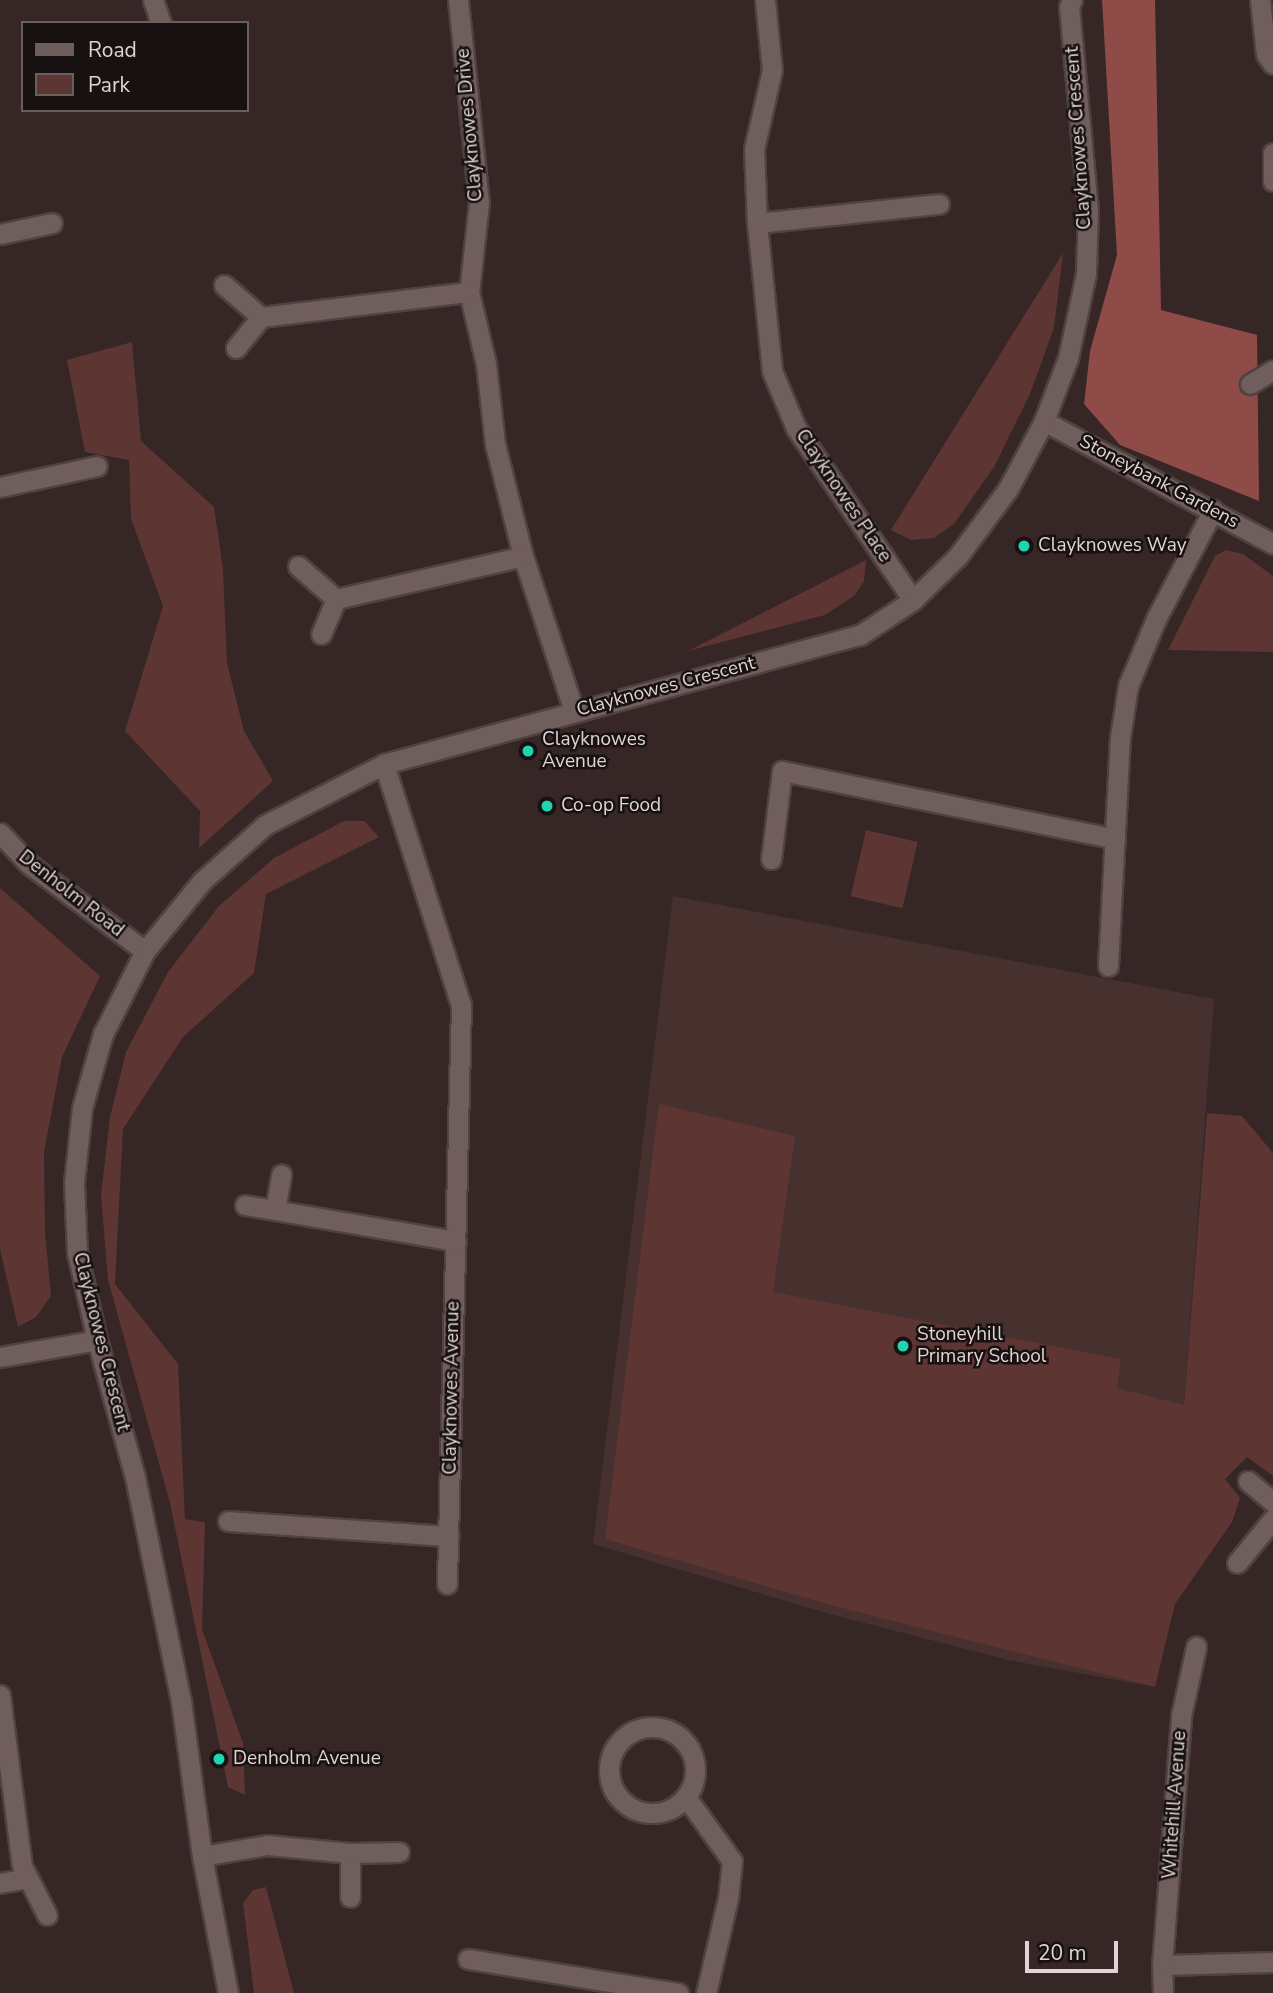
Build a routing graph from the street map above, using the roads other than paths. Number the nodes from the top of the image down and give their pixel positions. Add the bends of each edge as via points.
1 (153, 0) edge
2 (458, 0) edge
3 (765, 0) edge
4 (1072, 0) edge
5 (1260, 0) edge
6 (159, 21) edge
7 (1273, 64) edge
8 (1273, 153) edge
9 (1273, 181) edge
10 (939, 204) dead end
11 (52, 223) dead end
12 (757, 223) junction
13 (0, 234) edge
14 (224, 285) dead end
15 (469, 292) junction
16 (261, 317) junction
17 (236, 348) dead end
18 (1273, 370) edge
19 (1250, 384) dead end
20 (1044, 421) junction
21 (97, 466) dead end
22 (0, 487) edge
23 (1213, 510) junction
24 (1273, 544) edge
25 (523, 556) junction
26 (298, 566) dead end
27 (336, 599) junction
28 (913, 600) junction
29 (321, 634) dead end
30 (574, 711) junction
31 (384, 764) junction
32 (0, 833) edge
33 (1115, 839) junction
34 (771, 859) dead end
35 (145, 951) junction
36 (1108, 966) dead end
37 (281, 1175) dead end
38 (245, 1205) dead end
39 (275, 1210) junction
40 (456, 1241) junction
41 (97, 1340) junction
42 (0, 1357) edge
43 (1248, 1481) dead end
44 (1273, 1502) edge
45 (1273, 1519) edge
46 (228, 1521) dead end
47 (448, 1536) junction
48 (1237, 1563) dead end
49 (447, 1584) dead end
50 (1196, 1647) dead end
51 (0, 1695) edge
52 (686, 1797) junction
53 (399, 1852) dead end
54 (350, 1853) junction
55 (202, 1856) junction
56 (27, 1878) junction
57 (0, 1883) edge
58 (350, 1897) dead end
59 (47, 1915) dead end
60 (468, 1959) dead end
61 (1273, 1962) edge
62 (1162, 1965) junction
63 (228, 1993) edge
64 (678, 1993) edge
65 (706, 1993) edge
66 (1163, 1993) edge

1 - 6 street
2 - 15 street, Clayknowes Drive via 479,202
3 - 12 street, Clayknowes Place via 772,70 754,149
4 - 20 street, Clayknowes Crescent via 1069,7 1088,211 1086,273 1068,358
5 - 7 street via 1266,54
8 - 9 street
10 - 12 street
11 - 13 street
12 - 28 street, Clayknowes Place via 772,371 791,416
14 - 16 street
15 - 16 street
15 - 25 street, Clayknowes Drive via 486,364 495,444
16 - 17 street
18 - 19 street
20 - 23 street, Stoneybank Gardens
20 - 28 street, Clayknowes Crescent via 1008,489 958,556
21 - 22 street
23 - 24 street, Stoneybank Gardens
23 - 33 street via 1156,619 1128,686 1120,737
25 - 27 street
25 - 30 street, Clayknowes Drive
26 - 27 street
27 - 29 street
28 - 30 street, Clayknowes Crescent via 860,635
30 - 31 street, Clayknowes Crescent
31 - 35 street, Clayknowes Crescent via 265,825 202,881
31 - 40 street, Clayknowes Avenue via 461,1005
32 - 35 street, Denholm Road via 29,864
33 - 34 street via 782,771
33 - 36 street
35 - 41 street, Clayknowes Crescent via 103,1034 82,1108 75,1182 77,1252
37 - 39 street
38 - 39 street
39 - 40 street
40 - 47 street, Clayknowes Avenue
41 - 42 street
41 - 55 street, Clayknowes Crescent via 135,1477 178,1688
43 - 44 street
45 - 48 street
46 - 47 street
47 - 49 street, Clayknowes Avenue
50 - 62 street, Whitehill Avenue via 1181,1716
51 - 56 street
52 - 52 street via 696,1771 694,1757 687,1744 664,1728 642,1729 623,1738 614,1749 609,1770 614,1791 623,1802 648,1814 676,1807
52 - 65 street via 732,1861
53 - 54 street
54 - 55 street via 268,1844
54 - 58 street
55 - 63 street, Clayknowes Crescent
56 - 57 street
56 - 59 street
60 - 64 street
61 - 62 street
62 - 66 street, Whitehill Avenue

